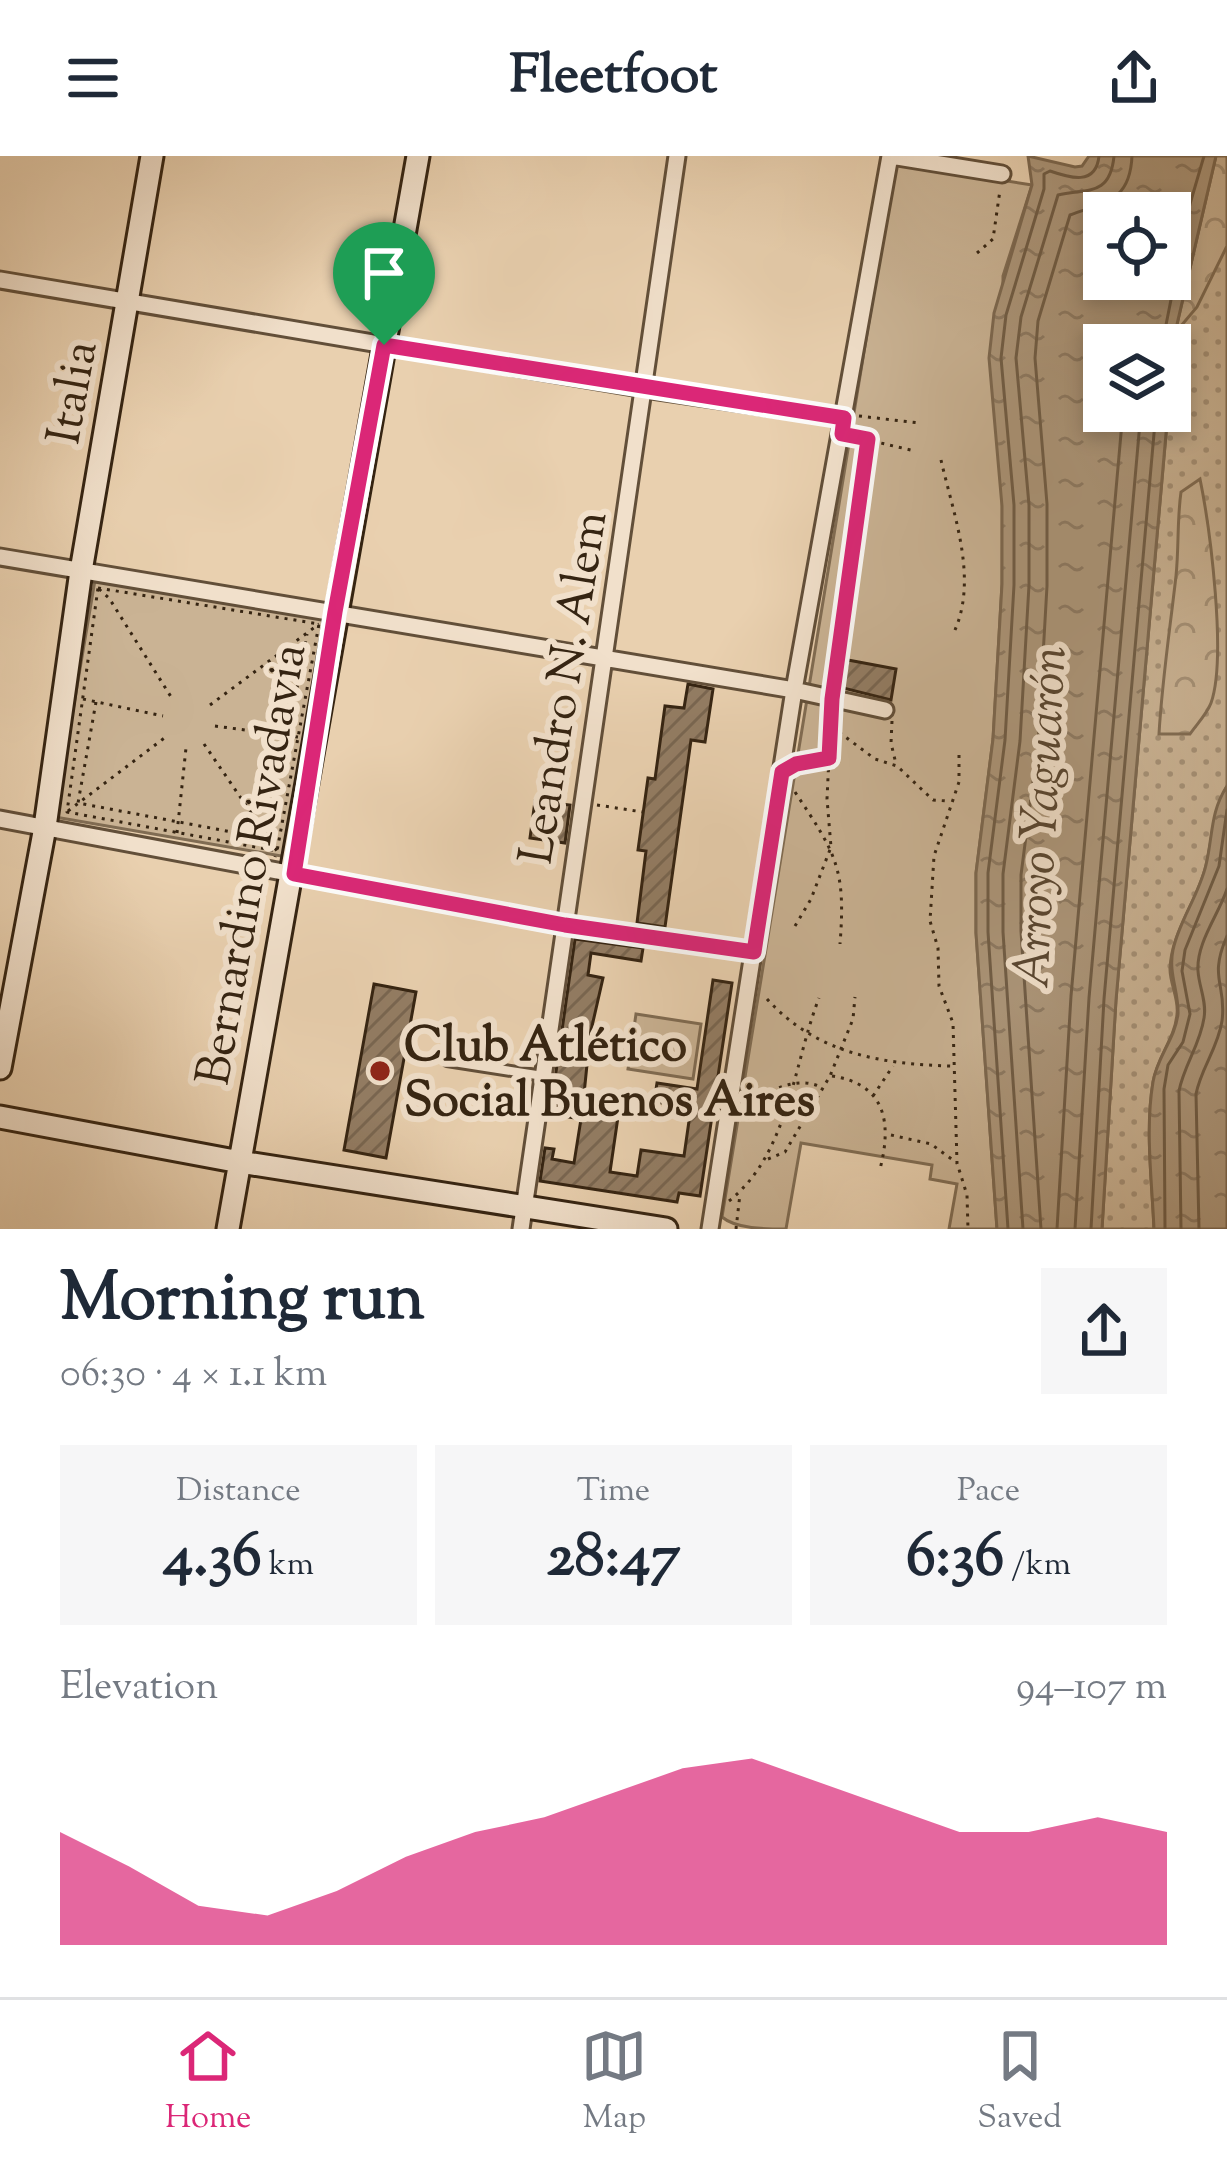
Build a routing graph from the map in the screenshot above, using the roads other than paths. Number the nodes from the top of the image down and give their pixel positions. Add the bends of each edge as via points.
1 (152, 156) edge
2 (418, 156) edge
3 (677, 156) edge
4 (890, 156) edge
5 (1002, 174) road end
6 (0, 280) edge
7 (129, 299) junction
8 (384, 345) junction
9 (645, 388) junction
10 (844, 422) junction
11 (0, 557) edge
12 (81, 571) junction
13 (327, 618) junction
14 (605, 661) junction
15 (794, 690) junction
16 (889, 714) road end
17 (0, 819) edge
18 (45, 827) junction
19 (284, 872) junction
20 (565, 925) junction
21 (754, 952) junction
22 (447, 1061) dead end
23 (0, 1069) edge
24 (542, 1076) junction
25 (0, 1117) edge
26 (240, 1162) junction
27 (525, 1205) junction
28 (720, 1225) edge
29 (228, 1229) edge
30 (521, 1229) edge
31 (666, 1229) edge

1 - 7 street, Italia
2 - 8 street, Bernardino Rivadavia
3 - 9 street, Leandro N. Alem
4 - 5 street
4 - 10 street
6 - 7 street
7 - 8 street
7 - 12 street, Italia
8 - 9 street
8 - 13 street, Bernardino Rivadavia
9 - 10 street
9 - 14 street, Leandro N. Alem
10 - 15 street
11 - 12 street
12 - 13 street
12 - 18 street, Italia
13 - 14 street
13 - 19 street, Bernardino Rivadavia
14 - 15 street
14 - 20 street, Leandro N. Alem
15 - 16 street
15 - 21 street
17 - 18 street
18 - 19 street
18 - 23 street, Italia
19 - 20 street
19 - 26 street, Bernardino Rivadavia
20 - 21 street
20 - 24 street, Leandro N. Alem
21 - 28 street
22 - 24 lane
24 - 27 street, Leandro N. Alem
25 - 26 street
26 - 27 street
26 - 29 street, Bernardino Rivadavia
27 - 30 street, Leandro N. Alem
27 - 31 street

